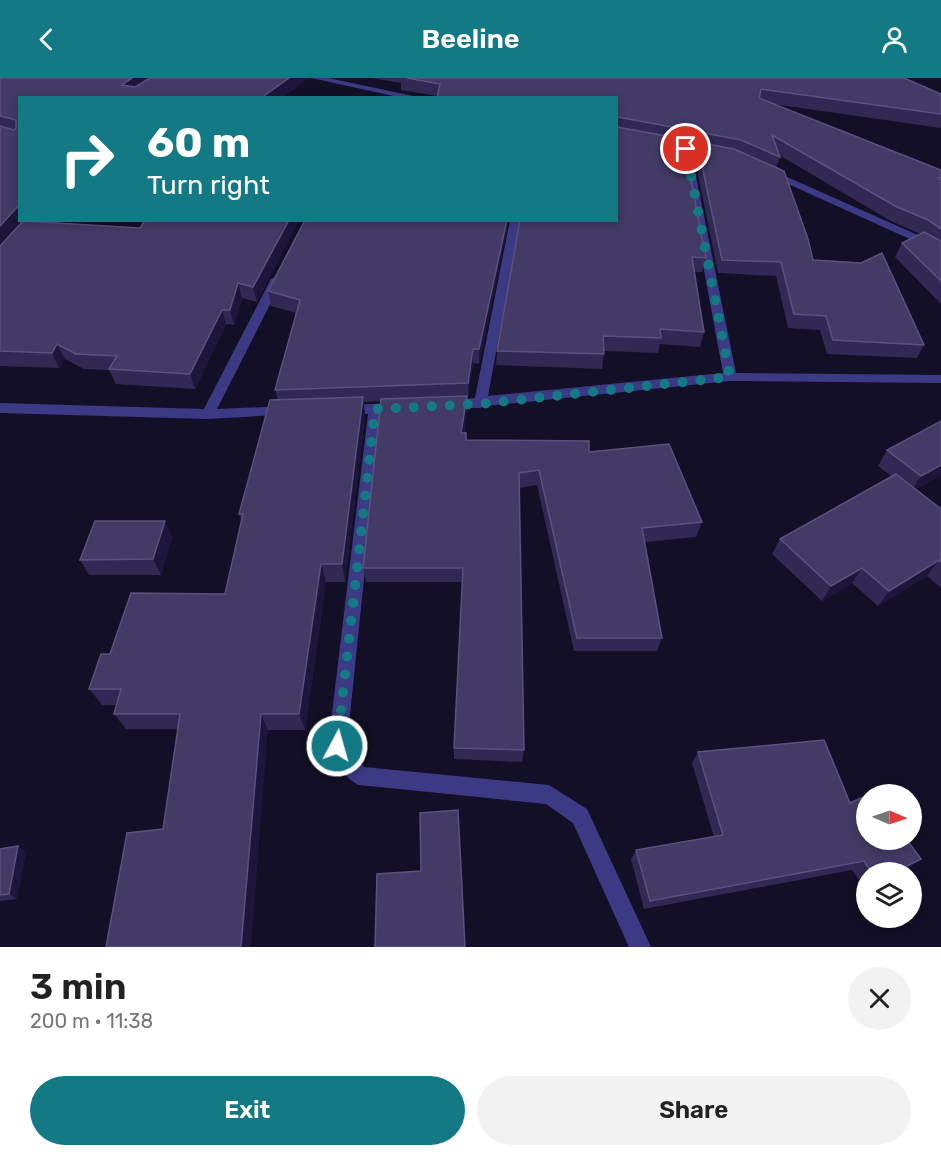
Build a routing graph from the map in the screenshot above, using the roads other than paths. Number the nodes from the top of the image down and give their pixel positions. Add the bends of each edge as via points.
1 (315, 78) edge
2 (332, 79) edge
3 (410, 96) edge
4 (651, 142) edge
5 (686, 149) junction
6 (724, 156) edge
7 (755, 167) edge
8 (515, 222) edge
9 (941, 256) edge
10 (281, 271) edge
11 (730, 377) junction
12 (941, 379) edge
13 (480, 404) junction
14 (434, 406) edge
15 (410, 407) edge
16 (0, 408) edge
17 (375, 409) junction
18 (327, 410) edge
19 (304, 411) edge
20 (208, 414) junction
21 (640, 947) edge

1 - 2 street
2 - 3 street
4 - 5 street
5 - 6 street
5 - 11 street
7 - 9 street via 916,238
8 - 13 street
10 - 20 street
11 - 12 street
11 - 13 street
13 - 14 street
15 - 17 street
16 - 20 street
17 - 18 street
17 - 21 street via 337,746 359,776 549,795 580,816
19 - 20 street

